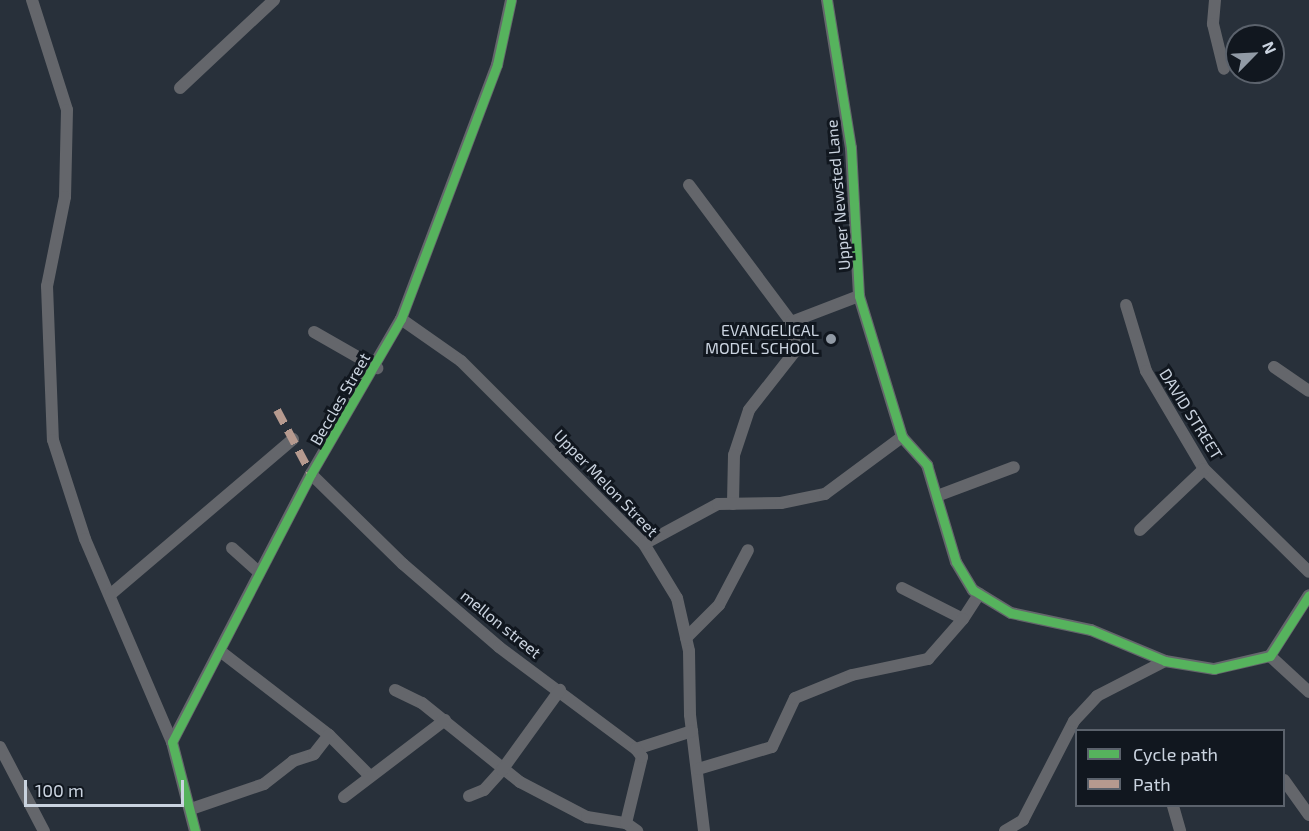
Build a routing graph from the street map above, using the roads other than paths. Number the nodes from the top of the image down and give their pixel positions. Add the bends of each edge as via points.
1 (274, 0) edge
2 (511, 0) edge
3 (827, 0) edge
4 (1215, 0) edge
5 (38, 3) edge
6 (1224, 69) dead end
7 (180, 88) dead end
8 (689, 185) dead end
9 (859, 296) junction
10 (1126, 305) dead end
11 (401, 319) junction
12 (791, 322) junction
13 (314, 332) dead end
14 (1274, 366) dead end
15 (377, 368) junction
16 (1309, 391) edge
17 (902, 437) junction
18 (293, 439) dead end
19 (1014, 467) dead end
20 (1204, 469) junction
21 (312, 474) junction
22 (937, 496) junction
23 (733, 504) junction
24 (1140, 530) dead end
25 (644, 544) junction
26 (232, 548) dead end
27 (748, 550) dead end
28 (259, 572) junction
29 (1309, 572) edge
30 (902, 588) dead end
31 (111, 594) junction
32 (979, 594) junction
33 (1309, 594) edge
34 (963, 619) junction
35 (686, 638) junction
36 (220, 651) junction
37 (1270, 656) junction
38 (1165, 661) junction
39 (395, 690) dead end
40 (560, 690) junction
41 (1309, 692) edge
42 (445, 720) junction
43 (692, 731) junction
44 (329, 735) junction
45 (172, 742) junction
46 (0, 747) edge
47 (636, 749) junction
48 (698, 769) junction
49 (502, 770) junction
50 (368, 774) junction
51 (1285, 781) edge
52 (469, 796) dead end
53 (344, 797) dead end
54 (1173, 807) edge
55 (191, 809) junction
56 (1307, 809) edge
57 (626, 823) junction
58 (44, 831) edge
59 (195, 831) edge
60 (637, 831) edge
61 (704, 831) edge
62 (1005, 831) edge
63 (1180, 831) edge

1 - 7 street
2 - 11 street, Beccles Street via 497,65
3 - 9 street, Upper Newsted Lane via 851,148 862,264
4 - 6 street via 1214,24
5 - 31 street via 67,110 65,197 47,286 53,440 74,511
8 - 12 street
9 - 12 street
9 - 17 street, Upper Newsted Lane
10 - 20 street, DAVID STREET via 1146,371
11 - 15 street, Beccles Street
11 - 25 street, Upper Melon Street via 461,361
12 - 23 street via 796,350 749,410 734,455
13 - 15 street
14 - 16 street
15 - 21 street, Beccles Street
17 - 22 street, Upper Newsted Lane via 927,465
17 - 23 street via 825,494
18 - 31 street
19 - 22 street
20 - 24 street
20 - 29 street, DAVID STREET
21 - 28 street, Beccles Street
21 - 40 street, mellon street via 403,564 499,647
22 - 32 street, Upper Newsted Lane via 956,562
23 - 25 street via 718,504
25 - 35 street, Upper Melon Street via 677,598
26 - 28 street
27 - 35 street via 719,605
28 - 36 street, Beccles Street
30 - 34 street
31 - 45 street
32 - 34 street
32 - 38 street, Upper Newsted Lane via 1011,613 1091,630
33 - 37 street
34 - 48 street via 928,659 852,675 795,698 772,747
35 - 43 street, Upper Melon Street
36 - 44 street
36 - 45 street, Beccles Street
37 - 38 street, Upper Newsted Lane via 1214,669
37 - 41 street
38 - 62 street via 1097,696 1074,722 1023,820
39 - 42 street
40 - 47 street, mellon street
40 - 49 street
42 - 49 street
42 - 50 street
43 - 47 street
43 - 48 street, Upper Melon Street
44 - 50 street
44 - 55 street via 314,754 293,761 264,784
45 - 55 street
46 - 58 street
47 - 57 street via 642,757
48 - 61 street, Upper Melon Street
49 - 52 street via 484,790
49 - 57 street via 587,817
50 - 53 street
51 - 56 street
54 - 63 street
55 - 59 street
57 - 60 street

